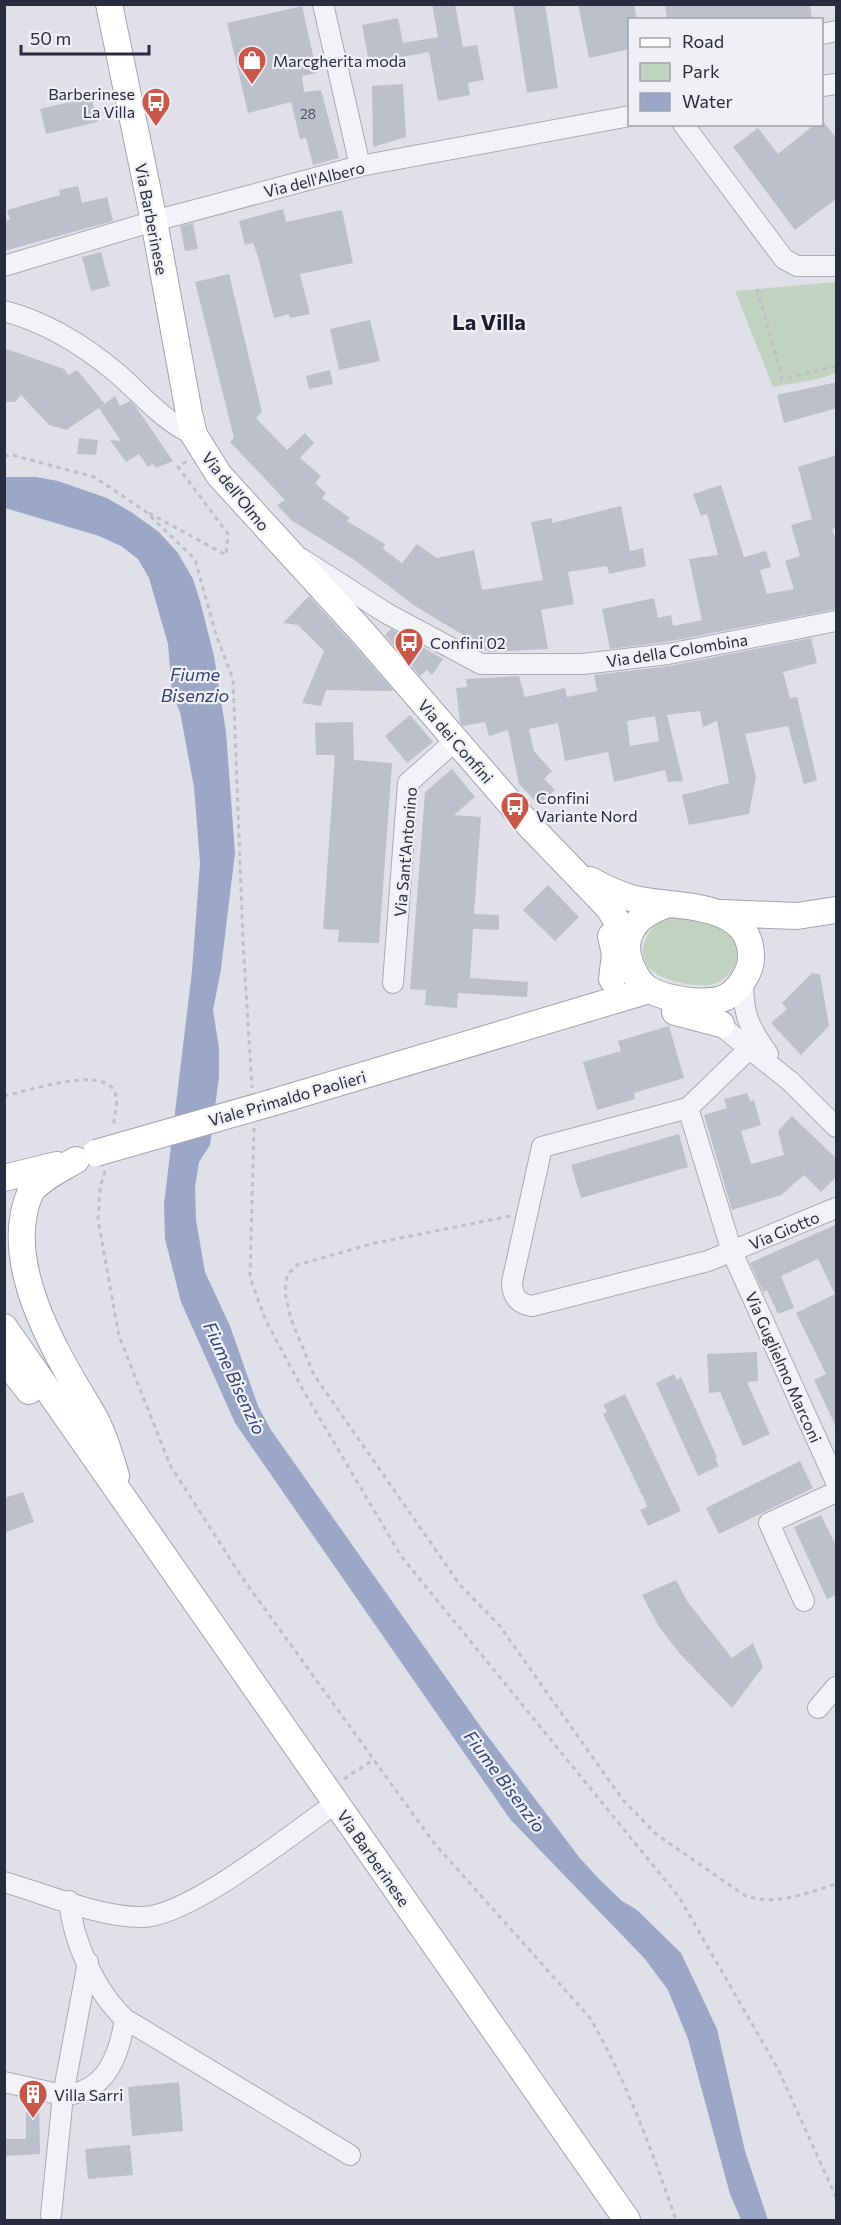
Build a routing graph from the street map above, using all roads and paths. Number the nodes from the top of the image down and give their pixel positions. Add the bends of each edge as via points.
1 (109, 4) edge
2 (323, 4) edge
3 (628, 116) edge
4 (684, 126) edge
5 (360, 166) junction
6 (154, 221) junction
7 (4, 266) edge
8 (837, 266) edge
9 (757, 289) dead end
10 (4, 310) edge
11 (837, 366) edge
12 (199, 444) junction
13 (4, 456) edge
14 (145, 511) junction
15 (285, 549) junction
16 (386, 613) junction
17 (837, 621) edge
18 (364, 634) junction
19 (456, 741) junction
20 (581, 879) junction
21 (669, 904) junction
22 (837, 910) edge
23 (721, 914) junction
24 (797, 916) junction
25 (628, 945) junction
26 (747, 969) junction
27 (612, 979) junction
28 (393, 983) dead end
29 (649, 990) junction
30 (686, 1000) junction
31 (568, 1015) junction
32 (721, 1024) junction
33 (750, 1048) junction
34 (791, 1082) junction
35 (4, 1096) edge
36 (263, 1099) junction
37 (688, 1108) junction
38 (254, 1118) dead end
39 (837, 1127) edge
40 (114, 1131) dead end
41 (93, 1161) junction
42 (4, 1178) edge
43 (837, 1208) edge
44 (527, 1213) junction
45 (732, 1252) junction
46 (4, 1327) edge
47 (4, 1359) edge
48 (837, 1482) edge
49 (837, 1492) edge
50 (122, 1496) junction
51 (804, 1601) dead end
52 (837, 1687) edge
53 (818, 1708) dead end
54 (373, 1760) junction
55 (332, 1797) junction
56 (4, 1882) edge
57 (837, 1884) edge
58 (69, 1901) junction
59 (88, 1962) junction
60 (125, 2019) junction
61 (4, 2082) edge
62 (63, 2095) junction
63 (350, 2155) dead end
64 (837, 2196) edge
65 (51, 2215) dead end
66 (627, 2220) edge
67 (676, 2220) edge

1 - 6 main road, Via Barberinese
2 - 5 street
3 - 5 street, Via dell'Albero
4 - 8 street via 784,259 797,267
5 - 6 street, Via dell'Albero
6 - 7 street, Via dell'Albero
6 - 12 main road, Via Barberinese via 180,371
9 - 11 path via 782,379
10 - 12 street, Via dell'Olmo via 43,325 93,354 160,415
12 - 14 path via 178,467 228,534 226,555
12 - 15 main road, Via dell'Olmo via 219,475
13 - 14 path via 12,454 94,477
14 - 36 path via 195,559 233,679 243,941
15 - 16 street, Via della Colombina
15 - 18 main road, Via dell'Olmo
16 - 17 street, Via della Colombina via 481,664 583,664 668,654
16 - 18 street
18 - 19 main road, Via dei Confini
19 - 20 main road, Via dei Confini
19 - 28 street, Via Sant'Antonino via 408,783
20 - 21 main road, Via dei Confini via 632,899
20 - 25 main road, Via dei Confini via 609,908
20 - 27 main road via 610,934 615,954
21 - 23 main road, Via dei Confini
21 - 25 main road via 644,914 632,928
22 - 24 main road
23 - 24 main road
23 - 26 main road, Via dei Confini via 744,930 751,946
24 - 26 main road via 765,935
25 - 27 main road, Viale Primaldo Paolieri
25 - 29 main road, Via dei Confini via 636,976
26 - 30 main road, Via dei Confini via 737,989 722,1000
26 - 34 street, Via dei Confini via 745,1014 751,1030
27 - 31 main road, Viale Primaldo Paolieri via 596,997
29 - 30 main road, Via dei Confini
29 - 31 main road, Viale Primaldo Paolieri
30 - 32 street, Via dei Confini
31 - 32 main road via 643,1007
31 - 36 main road, Viale Primaldo Paolieri
32 - 33 street, Via dei Confini
33 - 34 street, Via dei Confini
33 - 37 street
34 - 39 street, Via dei Confini
35 - 40 path via 85,1078 99,1079 113,1089 117,1106
36 - 41 main road, Viale Primaldo Paolieri, bridge
37 - 44 street via 542,1147
37 - 45 street, Via Guglielmo Marconi
38 - 64 path via 250,1277 265,1319 303,1390 401,1556 679,1897 778,2069
41 - 42 main road, Viale Primaldo Paolieri
41 - 50 main road via 39,1183 23,1200 10,1233 10,1259 25,1307 99,1426
41 - 54 path via 100,1188 98,1220 119,1336 170,1465 241,1576
43 - 45 street, Via Giotto
44 - 45 street, Via Giotto via 512,1289 526,1305
44 - 57 path via 371,1244 297,1265 287,1275 285,1293 304,1355 460,1585 499,1625 610,1784 656,1834 756,1900 780,1900
45 - 48 street, Via Guglielmo Marconi
46 - 50 main road
47 - 50 main road via 76,1456
49 - 51 street via 769,1523
50 - 55 main road, Via Barberinese
52 - 53 street
54 - 55 path
54 - 67 path via 434,1843 590,2018 646,2137
55 - 58 street via 201,1897 170,1912 152,1917 126,1916
55 - 66 main road, Via Barberinese
56 - 58 street
58 - 59 street via 72,1925
59 - 60 street
59 - 62 street
60 - 62 street via 120,2049 106,2075 77,2094
60 - 63 street
61 - 62 street
62 - 65 street

